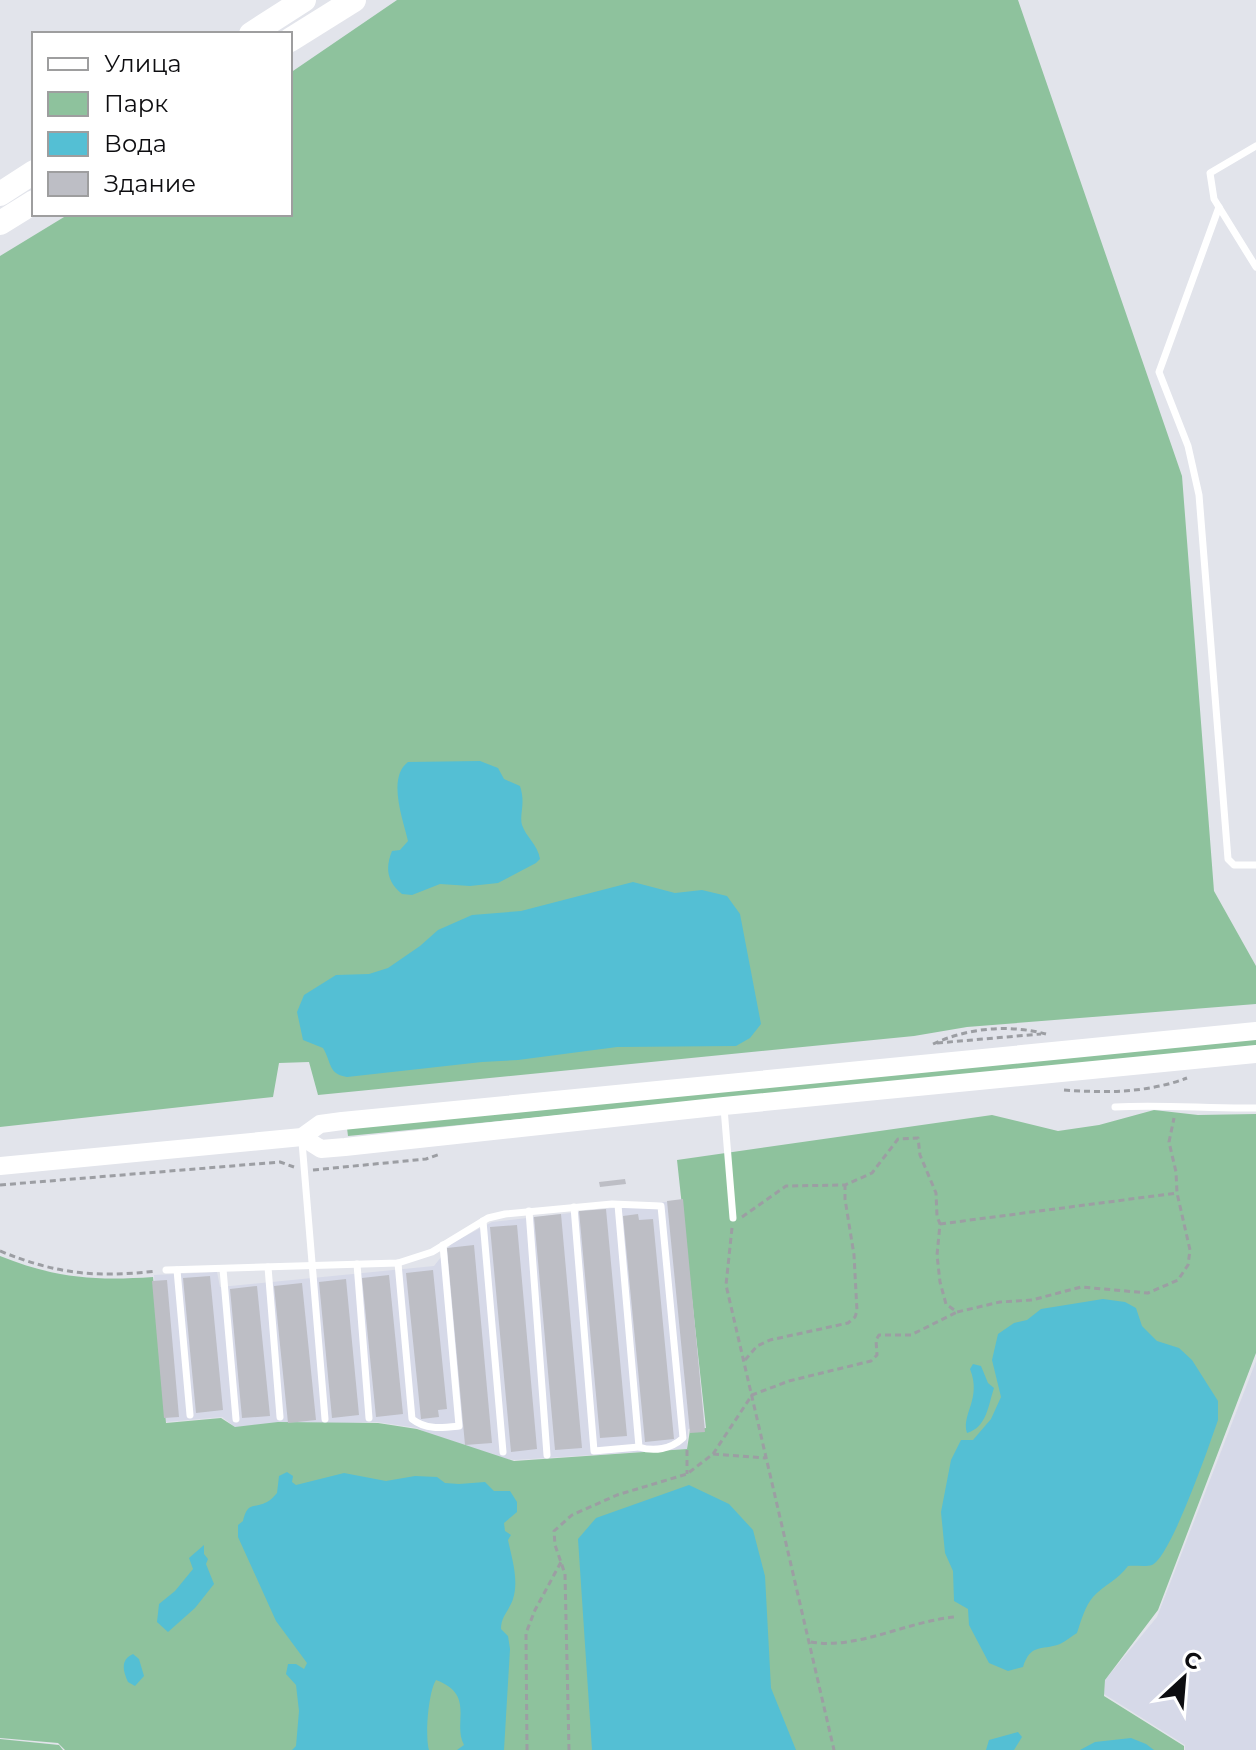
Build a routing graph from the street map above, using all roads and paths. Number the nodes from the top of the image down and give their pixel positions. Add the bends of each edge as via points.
1 (304, 0) edge
2 (354, 0) edge
3 (254, 32) edge
4 (292, 39) edge
5 (1256, 146) edge
6 (32, 173) edge
7 (0, 194) edge
8 (32, 203) edge
9 (1219, 207) junction
10 (0, 223) edge
11 (1256, 267) edge
12 (1256, 865) edge
13 (1256, 1031) edge
14 (1046, 1034) joint
15 (1256, 1054) edge
16 (724, 1106) junction
17 (1115, 1107) dead end
18 (1178, 1107) junction
19 (1256, 1108) edge
20 (302, 1137) junction
21 (0, 1166) edge
22 (845, 1185) junction
23 (1177, 1193) junction
24 (618, 1205) junction
25 (574, 1207) junction
26 (529, 1211) junction
27 (733, 1218) junction
28 (483, 1221) junction
29 (940, 1224) junction
30 (443, 1245) junction
31 (0, 1251) edge
32 (398, 1263) junction
33 (357, 1264) junction
34 (312, 1266) junction
35 (268, 1267) junction
36 (223, 1269) junction
37 (166, 1270) joint
38 (177, 1270) junction
39 (957, 1312) junction
40 (745, 1360) junction
41 (752, 1395) junction
42 (190, 1415) dead end
43 (280, 1417) dead end
44 (369, 1418) dead end
45 (236, 1419) dead end
46 (325, 1419) dead end
47 (683, 1438) junction
48 (639, 1447) junction
49 (503, 1452) dead end
50 (713, 1454) junction
51 (547, 1455) dead end
52 (765, 1458) junction
53 (687, 1474) junction
54 (561, 1562) junction
55 (955, 1617) dead end
56 (811, 1642) junction
57 (527, 1750) edge
58 (569, 1750) edge
59 (834, 1750) edge

1 - 3 highway
2 - 4 highway
5 - 9 lane via 1210,173
6 - 7 highway
8 - 10 highway
9 - 11 lane
9 - 12 lane via 1159,372 1188,446 1199,495 1228,859 1234,865
13 - 20 street via 342,1121 320,1124
14 - 14 path via 1021,1027 974,1031 933,1044
15 - 16 street
16 - 20 street via 321,1149
16 - 27 lane
17 - 18 lane
18 - 19 lane
18 - 23 path via 1169,1142
20 - 21 street
20 - 34 lane
22 - 27 path via 786,1186 751,1212
22 - 29 path via 872,1173 898,1139 918,1138
22 - 40 path via 855,1317 770,1340
23 - 29 path
23 - 39 path via 1190,1250 1178,1280 1148,1293 1081,1287
24 - 25 lane
24 - 47 lane via 661,1206
24 - 48 lane
25 - 26 lane
25 - 48 lane via 594,1451
26 - 28 lane
26 - 51 lane
27 - 40 path via 726,1285
28 - 30 lane
28 - 49 lane
29 - 39 path via 940,1282 946,1304
30 - 32 lane
30 - 32 lane via 459,1426 420,1426 412,1419
31 - 37 path via 37,1266 76,1273
32 - 33 lane
33 - 34 lane
33 - 44 lane
34 - 35 lane
34 - 46 lane
35 - 36 lane
35 - 43 lane
36 - 38 lane
36 - 45 lane
37 - 38 lane
38 - 42 lane
39 - 41 path via 911,1335 879,1335 871,1361
40 - 41 path
41 - 50 path
41 - 52 path
47 - 48 lane via 673,1447
47 - 53 path
50 - 52 path
50 - 53 path
52 - 56 path
53 - 54 path via 572,1515 554,1531
54 - 57 path via 526,1633
54 - 58 path
55 - 56 path via 851,1642
56 - 59 path

